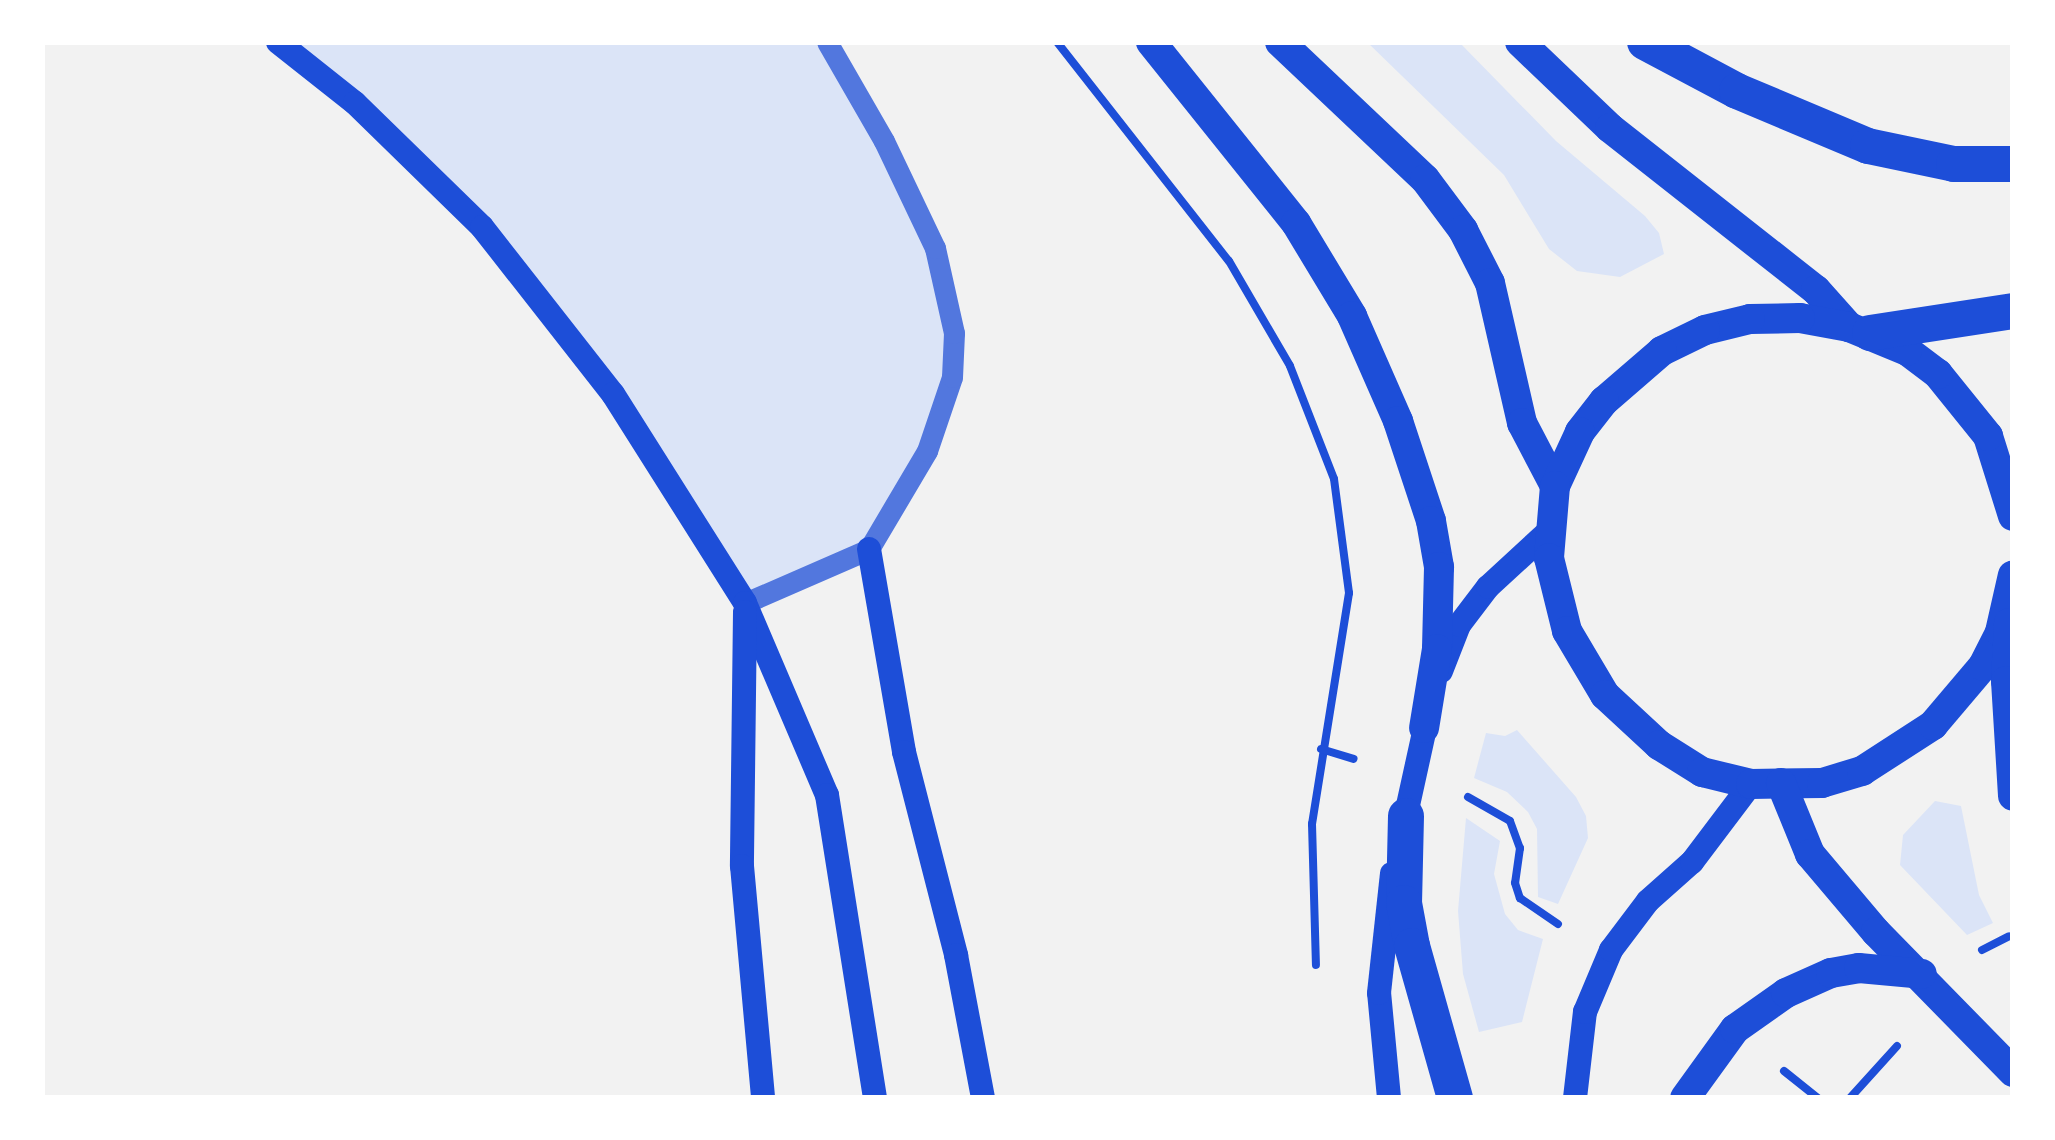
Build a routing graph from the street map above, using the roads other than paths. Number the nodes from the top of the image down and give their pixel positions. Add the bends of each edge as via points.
1 (278, 42) edge
2 (827, 42) edge
3 (1151, 42) edge
4 (1280, 42) edge
5 (1520, 42) edge
6 (1645, 42) edge
7 (2013, 164) edge
8 (2013, 311) edge
9 (1860, 330) junction
10 (1555, 486) junction
11 (2013, 516) edge
12 (1551, 529) junction
13 (868, 549) junction
14 (2012, 583) edge
15 (745, 604) junction
16 (1424, 728) junction
17 (1766, 784) junction
18 (2013, 796) edge
19 (1406, 816) junction
20 (1922, 974) junction
21 (2013, 1072) edge
22 (763, 1098) edge
23 (874, 1098) edge
24 (982, 1098) edge
25 (1388, 1098) edge
26 (1455, 1098) edge
27 (1575, 1098) edge
28 (1685, 1098) edge

1 - 15 main road via 482,226 614,394
2 - 13 street via 915,202 954,333 943,415
3 - 16 main road via 1296,224 1352,316 1398,421 1438,567 1437,649
4 - 10 main road via 1425,179 1463,230 1490,283 1522,423
5 - 9 main road via 1610,128
6 - 7 highway via 1868,146 1954,164
8 - 9 highway
9 - 10 main road via 1750,319 1662,351 1580,432
9 - 11 main road via 1907,351 1965,403 1988,436
10 - 12 main road
12 - 16 main road via 1460,625
12 - 17 main road via 1549,558 1568,631 1605,695 1702,772
13 - 15 street
13 - 24 main road via 904,752 956,955
14 - 17 main road via 1983,666 1933,725 1862,771 1822,783
14 - 18 main road via 2006,681
15 - 22 main road via 742,866
15 - 23 main road via 827,795
16 - 19 main road
17 - 20 main road via 1810,854
17 - 27 main road via 1648,902 1612,950 1585,1012
19 - 25 main road via 1378,993
19 - 26 highway via 1404,903
20 - 21 main road
20 - 28 main road via 1859,968 1786,993 1735,1029

